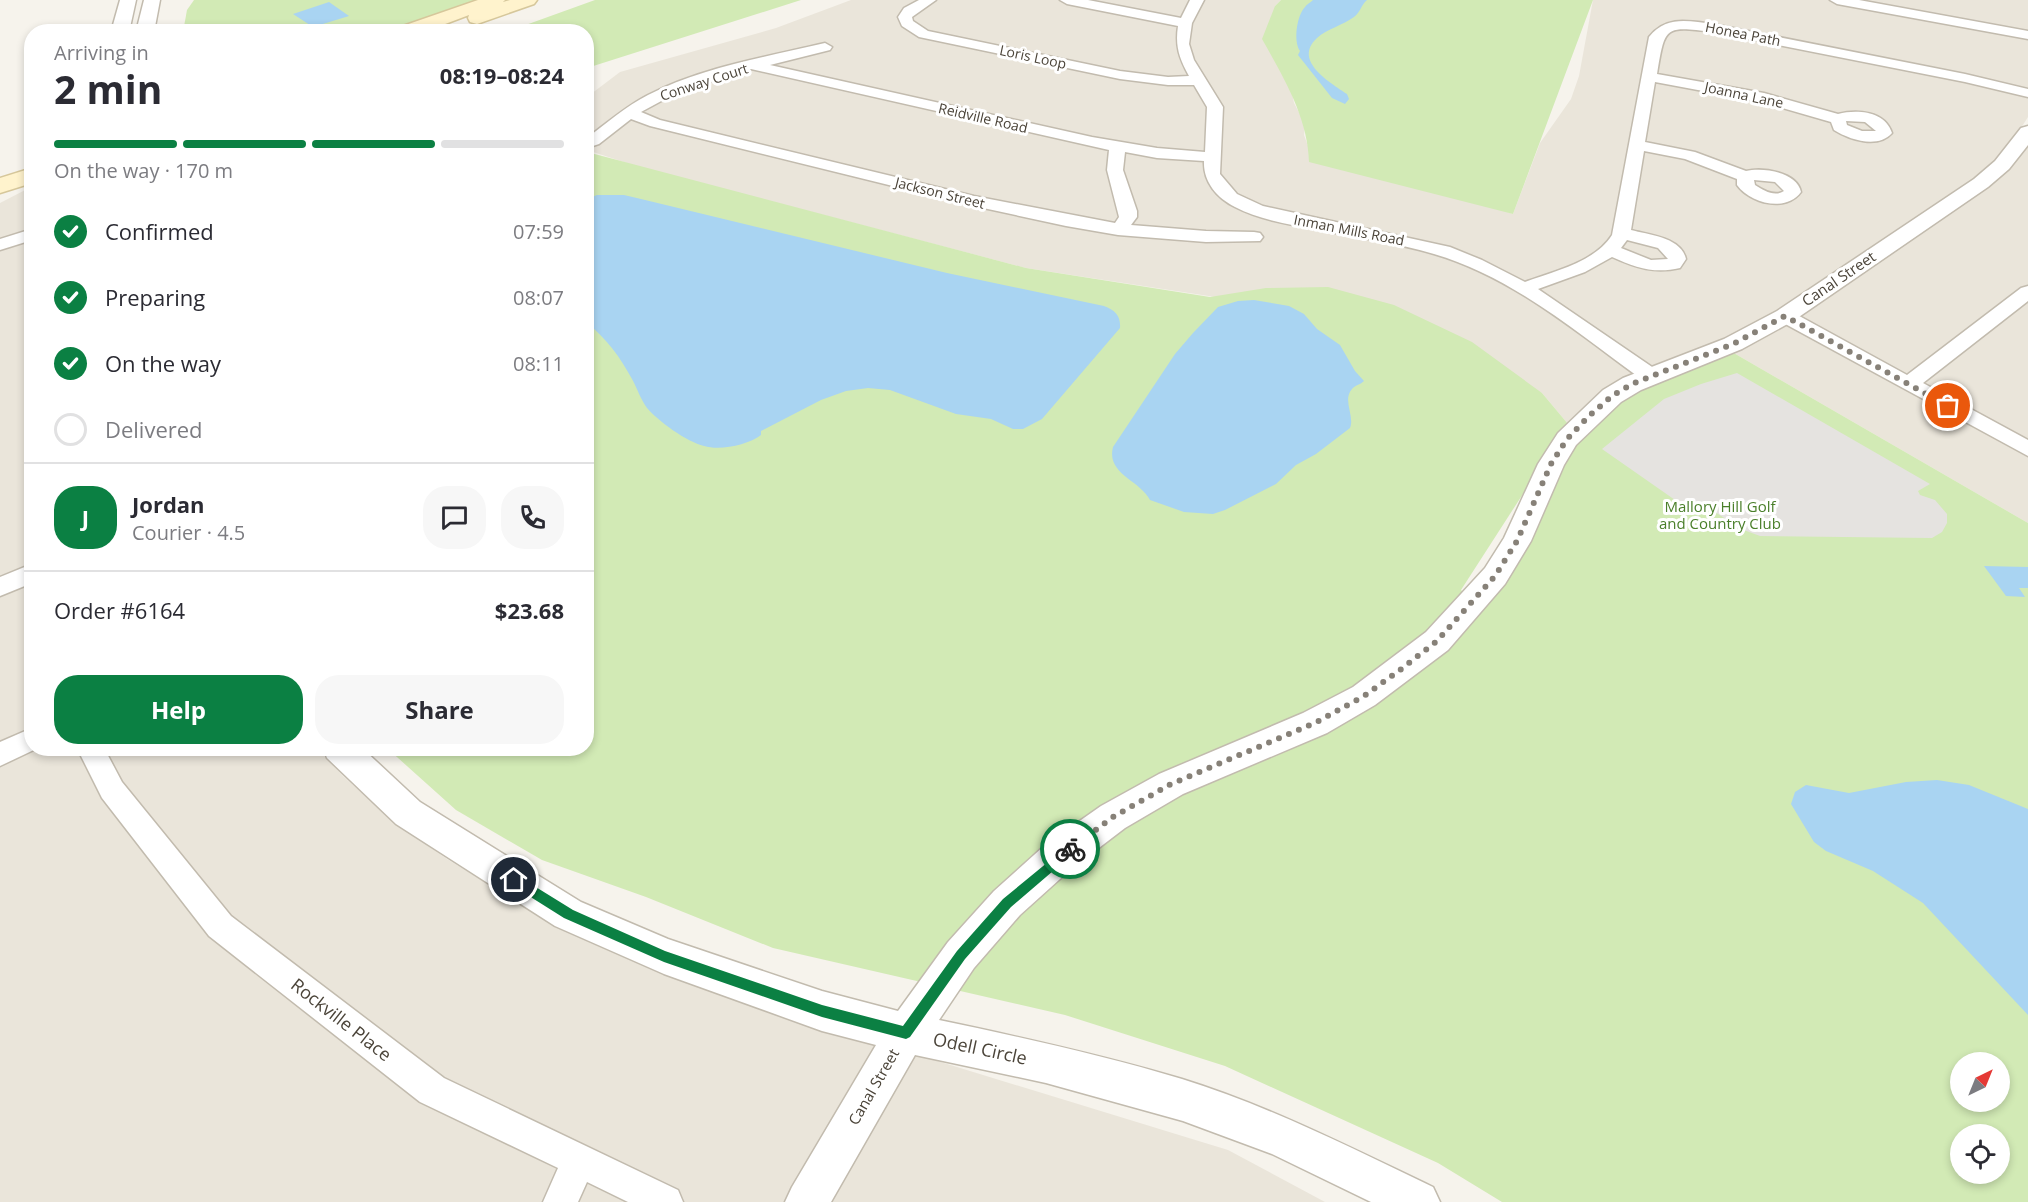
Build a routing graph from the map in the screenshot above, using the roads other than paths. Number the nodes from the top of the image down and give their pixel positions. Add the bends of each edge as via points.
1 (128, 0) edge
2 (152, 0) edge
3 (495, 0) edge
4 (528, 0) edge
5 (929, 0) edge
6 (1067, 0) edge
7 (1197, 0) edge
8 (1837, 0) edge
9 (1185, 22) junction
10 (122, 24) edge
11 (147, 24) edge
12 (427, 24) edge
13 (460, 24) edge
14 (2028, 34) edge
15 (825, 47) dead end
16 (755, 66) junction
17 (1650, 77) junction
18 (1199, 80) junction
19 (2028, 93) edge
20 (631, 114) junction
21 (1838, 119) dead end
22 (2028, 132) edge
23 (594, 140) edge
24 (1636, 144) junction
25 (1118, 147) junction
26 (1212, 158) junction
27 (24, 162) edge
28 (0, 170) edge
29 (1746, 177) dead end
30 (24, 178) edge
31 (0, 186) edge
32 (1118, 230) junction
33 (1622, 233) junction
34 (24, 237) edge
35 (1254, 237) dead end
36 (0, 245) edge
37 (1612, 250) junction
38 (1524, 288) junction
39 (2028, 292) edge
40 (1785, 316) junction
41 (1651, 376) junction
42 (1908, 384) junction
43 (2028, 449) edge
44 (24, 576) edge
45 (0, 587) edge
46 (24, 743) edge
47 (0, 755) edge
48 (94, 756) edge
49 (347, 756) edge
50 (906, 1033) junction
51 (579, 1161) junction
52 (560, 1202) edge
53 (666, 1202) edge
54 (807, 1202) edge
55 (1418, 1202) edge

1 - 10 street
2 - 11 street
3 - 12 main road
4 - 13 main road
5 - 18 street, Loris Loop via 905,17 907,23 924,34 1120,75
6 - 9 street
7 - 9 street, Inman Mills Road
8 - 14 street
9 - 18 street, Inman Mills Road via 1183,52
15 - 16 street, Conway Court
16 - 20 street, Conway Court via 667,92
16 - 25 street, Reidville Road
17 - 19 street, Honea Path via 1659,32 1683,24
17 - 21 street, Joanna Lane via 1764,99
17 - 24 street, Honea Path
18 - 26 street, Inman Mills Road via 1215,107
20 - 23 street, Conway Court
20 - 32 street, Jackson Street via 997,207
22 - 40 street, Canal Street via 2002,165 1981,183
24 - 29 street via 1689,155
24 - 33 street, Honea Path
25 - 26 street, Reidville Road
25 - 32 street via 1115,170 1128,217
26 - 38 street, Inman Mills Road via 1212,174 1217,184 1240,203 1258,211 1448,252
27 - 28 main road
30 - 31 main road
32 - 35 street, Jackson Street via 1178,237
33 - 37 street, Honea Path
33 - 37 street via 1664,244 1677,259 1674,264 1658,267
34 - 36 street
37 - 38 street
38 - 41 street, Inman Mills Road
39 - 42 street
40 - 41 street, Canal Street via 1733,344
40 - 42 street
41 - 50 street, Canal Street via 1612,396 1567,439 1551,464 1517,541 1495,576 1437,641 1364,696 1315,723 1171,784 1113,817 1007,903 961,955
42 - 43 street
44 - 45 street
46 - 47 street
48 - 51 street, Rockville Place via 112,790 220,926 432,1090
49 - 50 street, Odell Circle via 408,813 568,914 664,956 822,1011
50 - 54 street, Canal Street
50 - 55 street, Odell Circle via 1046,1063 1183,1100 1282,1137
51 - 52 street
51 - 53 street, Rockville Place

